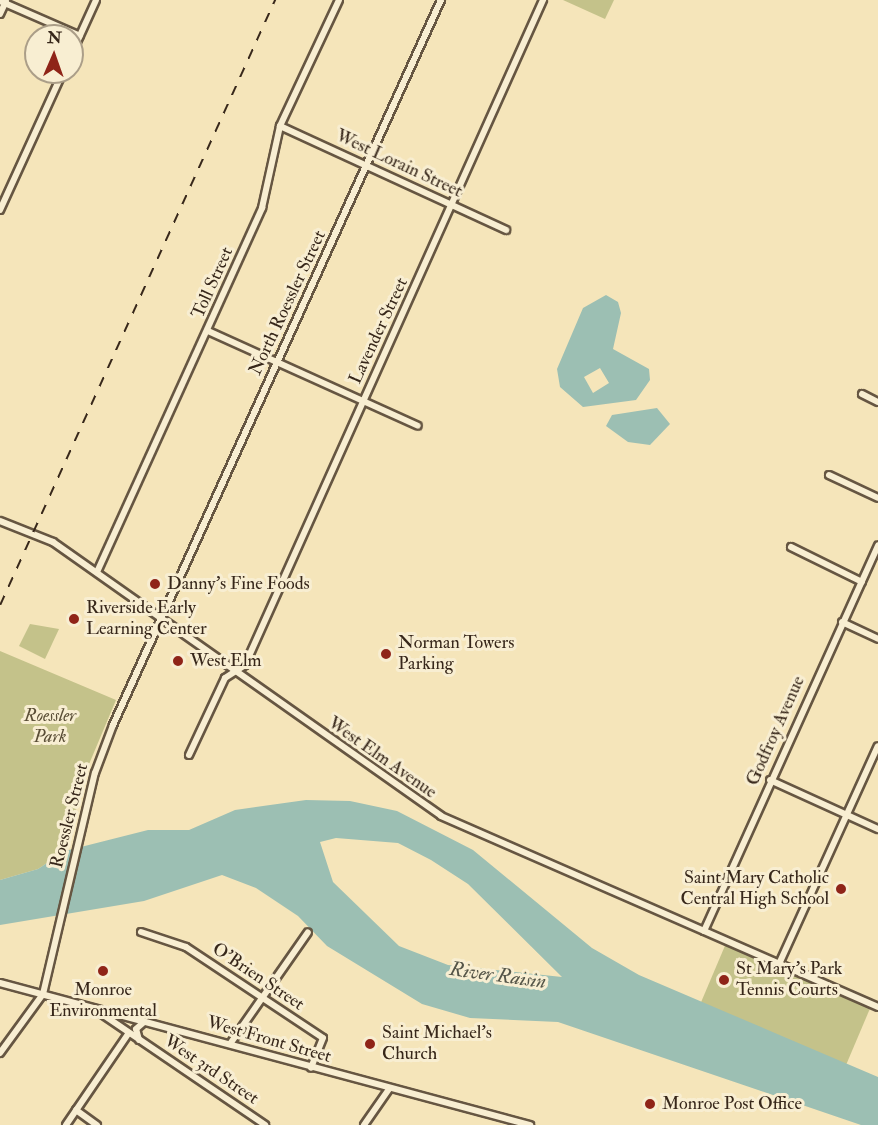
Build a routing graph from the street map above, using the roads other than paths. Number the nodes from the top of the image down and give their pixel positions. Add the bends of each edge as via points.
1 (96, 0) edge
2 (339, 0) edge
3 (441, 0) edge
4 (543, 0) edge
5 (4, 2) edge
6 (0, 14) edge
7 (53, 24) edge
8 (84, 27) edge
9 (58, 84) edge
10 (280, 126) junction
11 (368, 166) junction
12 (453, 206) junction
13 (0, 210) edge
14 (506, 230) dead end
15 (208, 331) junction
16 (278, 361) junction
17 (862, 394) dead end
18 (363, 400) junction
19 (878, 402) edge
20 (418, 426) dead end
21 (829, 475) dead end
22 (878, 498) edge
23 (0, 521) edge
24 (878, 545) edge
25 (791, 547) dead end
26 (97, 572) junction
27 (862, 582) junction
28 (161, 618) junction
29 (842, 622) junction
30 (878, 639) edge
31 (238, 671) junction
32 (878, 746) edge
33 (189, 755) dead end
34 (770, 780) junction
35 (846, 815) junction
36 (878, 830) edge
37 (704, 931) junction
38 (141, 932) dead end
39 (308, 932) dead end
40 (779, 964) junction
41 (0, 983) edge
42 (43, 994) junction
43 (262, 1000) junction
44 (878, 1007) edge
45 (96, 1010) junction
46 (144, 1022) junction
47 (128, 1034) junction
48 (139, 1040) junction
49 (230, 1044) junction
50 (0, 1053) edge
51 (311, 1068) junction
52 (389, 1089) junction
53 (76, 1110) junction
54 (66, 1125) edge
55 (97, 1125) edge
56 (265, 1125) edge
57 (364, 1125) edge
58 (530, 1125) edge

1 - 8 street
2 - 10 street, Toll Street
3 - 11 street, North Roessler Street
4 - 12 street, Lavender Street
5 - 6 street
5 - 7 street
9 - 13 street
10 - 11 street, West Lorain Street
10 - 15 street, Toll Street via 268,191
11 - 12 street, West Lorain Street
11 - 16 street, North Roessler Street
12 - 14 street, West Lorain Street
12 - 18 street, Lavender Street
15 - 16 street
15 - 26 street, Toll Street
16 - 18 street
16 - 28 street, North Roessler Street
17 - 19 street
18 - 20 street
18 - 31 street, Lavender Street
21 - 22 street
23 - 26 street, West Elm Avenue via 53,542
24 - 27 street, Godfroy Avenue
25 - 27 street
26 - 28 street, West Elm Avenue
27 - 29 street, Godfroy Avenue
28 - 31 street, West Elm Avenue
28 - 42 street, Roessler Street via 103,752
29 - 30 street
29 - 34 street, Godfroy Avenue
31 - 33 street, Lavender Street via 225,678
31 - 37 street, West Elm Avenue via 441,816
32 - 35 street
34 - 35 street
34 - 37 street, Godfroy Avenue
35 - 36 street
35 - 40 street
37 - 40 street, West Elm Avenue
38 - 43 street, O'Brien Street via 186,947
39 - 43 street
40 - 44 street, West Elm Avenue
41 - 42 street, West Front Street
42 - 45 street, West Front Street
42 - 50 street
43 - 49 street
43 - 51 street, O'Brien Street via 323,1038
45 - 46 street, West Front Street
45 - 47 street, West 3rd Street
46 - 48 street, West 3rd Street via 136,1029
46 - 49 street, West Front Street
47 - 48 street, West 3rd Street
47 - 53 street
48 - 56 street, West 3rd Street
49 - 51 street, West Front Street
51 - 52 street, West Front Street
52 - 57 street
52 - 58 street, West Front Street
53 - 54 street
53 - 55 street

